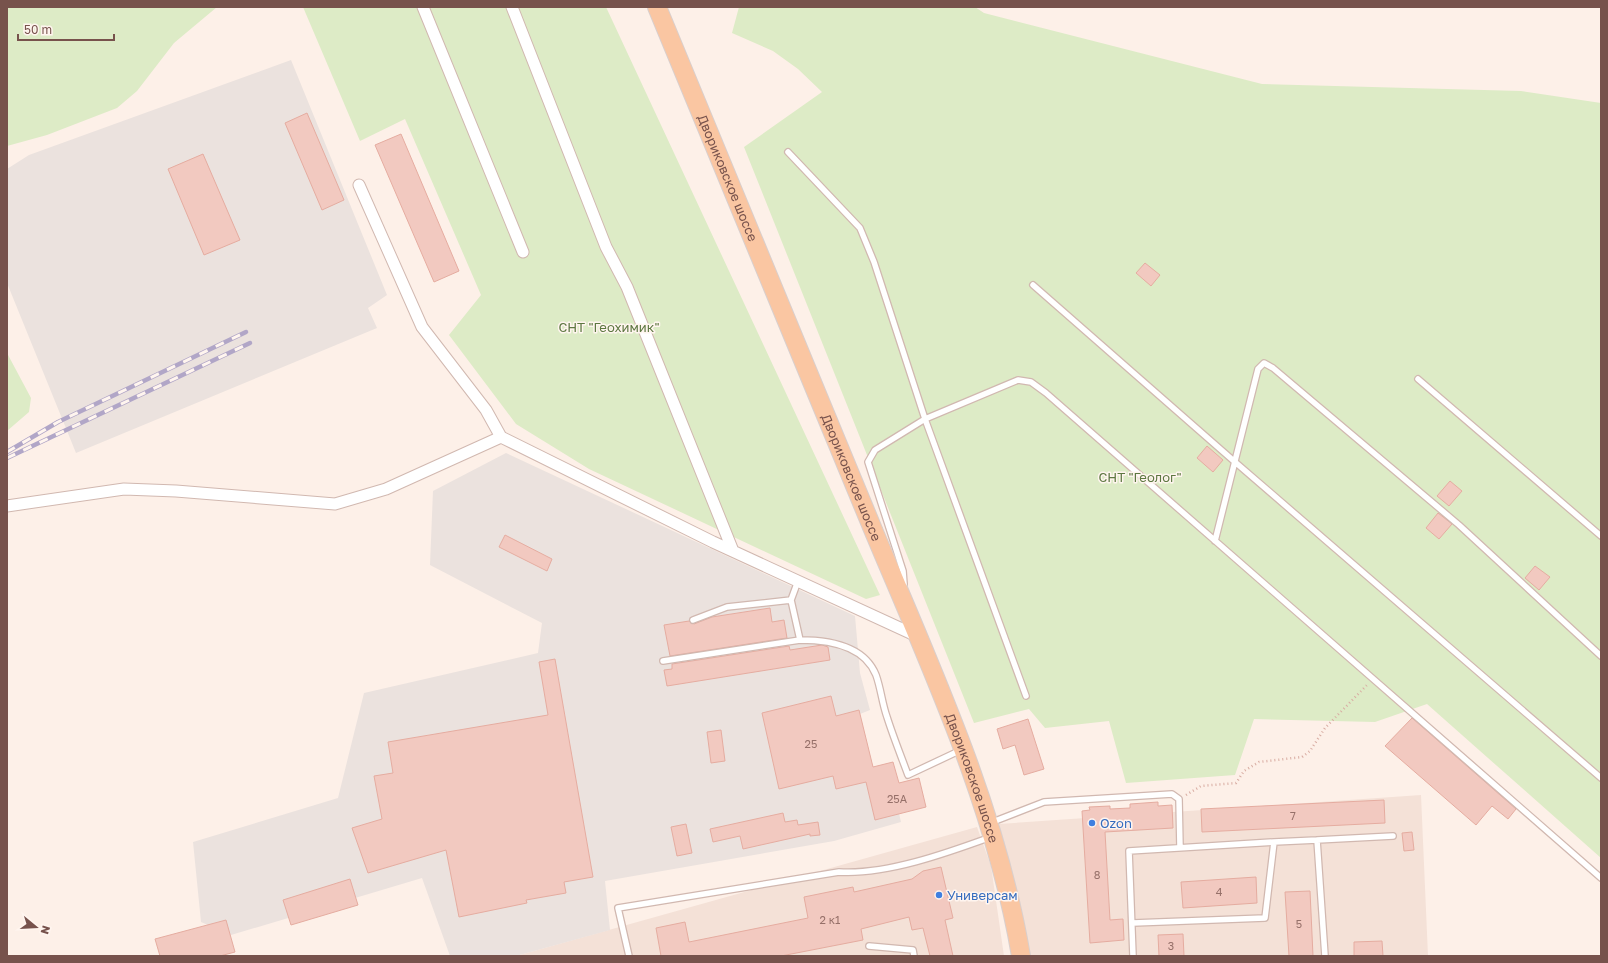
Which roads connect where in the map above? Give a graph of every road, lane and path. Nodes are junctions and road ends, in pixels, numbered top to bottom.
1 (423, 7) edge
2 (512, 7) edge
3 (657, 7) edge
4 (788, 152) dead end
5 (359, 185) dead end
6 (523, 252) dead end
7 (1033, 285) dead end
8 (1418, 379) dead end
9 (925, 419) junction
10 (501, 437) junction
11 (1235, 462) junction
12 (7, 506) edge
13 (1601, 536) edge
14 (1215, 541) junction
15 (733, 551) junction
16 (798, 581) junction
17 (791, 600) junction
18 (905, 606) junction
19 (693, 620) dead end
20 (917, 636) junction
21 (800, 640) junction
22 (1601, 656) edge
23 (662, 661) dead end
24 (1372, 678) junction
25 (1026, 696) dead end
26 (962, 750) junction
27 (1601, 778) edge
28 (1179, 799) junction
29 (991, 830) junction
30 (1392, 836) dead end
31 (1317, 840) junction
32 (1274, 842) junction
33 (1180, 848) junction
34 (1601, 878) edge
35 (1133, 923) junction
36 (869, 946) dead end
37 (629, 956) edge
38 (914, 956) edge
39 (1020, 956) edge
40 (1133, 956) edge
41 (1325, 956) edge

1 - 6 street
2 - 15 street
3 - 18 main road, Двориковское шоссе
4 - 9 lane
5 - 10 street
7 - 11 lane
8 - 13 lane
9 - 14 lane
9 - 18 lane
9 - 25 lane
10 - 12 street
10 - 15 street
11 - 14 lane
11 - 22 lane
11 - 27 lane
14 - 24 lane
15 - 16 street
16 - 17 lane
16 - 20 street
17 - 19 lane
17 - 21 lane
18 - 20 main road, Двориковское шоссе
20 - 26 main road, Двориковское шоссе
21 - 23 lane
21 - 26 lane
24 - 28 path
24 - 34 lane
26 - 29 main road, Двориковское шоссе
28 - 29 lane
28 - 33 lane
29 - 37 lane
29 - 39 main road, Двориковское шоссе
30 - 31 lane
31 - 32 lane
31 - 41 lane
32 - 33 lane
32 - 35 lane
33 - 35 lane
35 - 40 lane
36 - 38 lane

